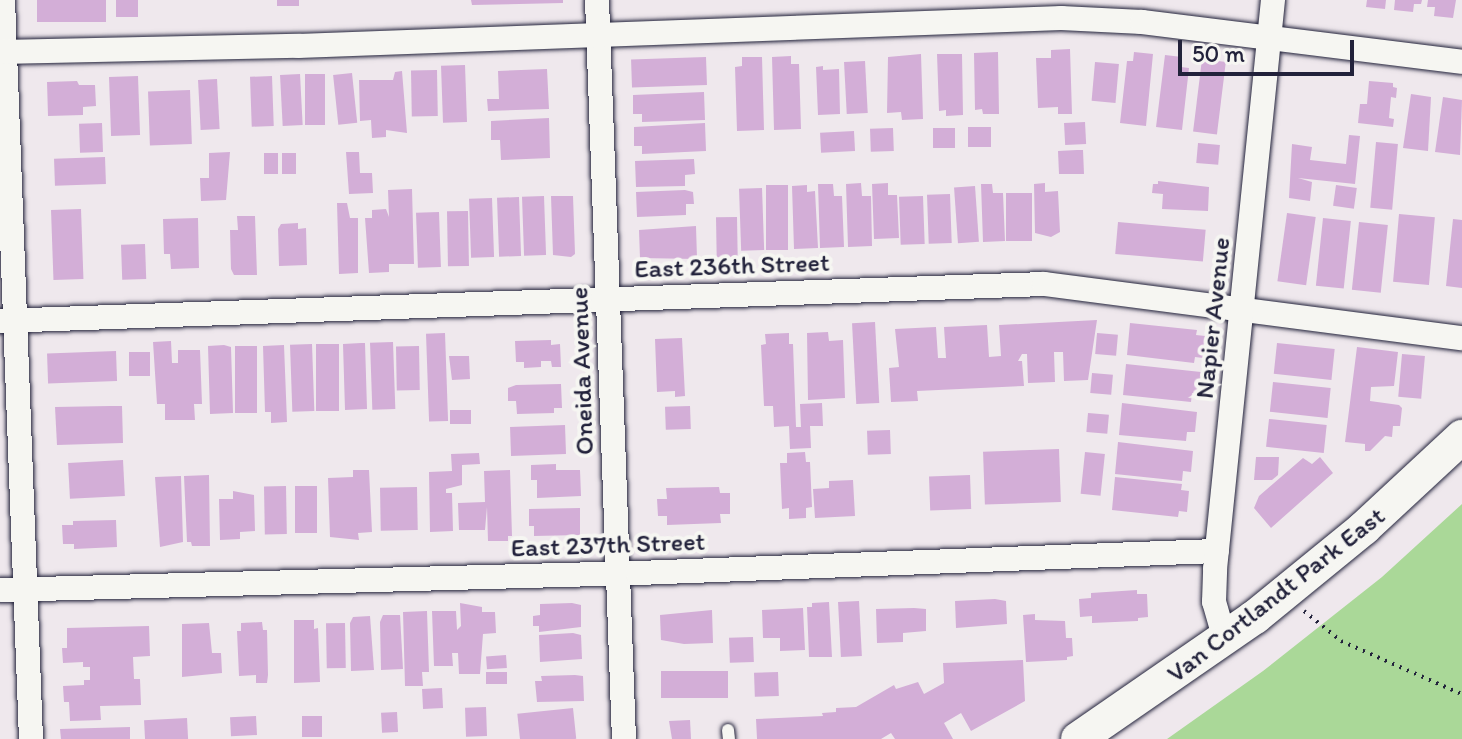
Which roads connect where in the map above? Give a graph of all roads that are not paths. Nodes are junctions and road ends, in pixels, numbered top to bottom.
1 (3, 0) edge
2 (597, 0) edge
3 (1273, 0) edge
4 (599, 34) junction
5 (1269, 37) junction
6 (2, 52) edge
7 (1462, 62) edge
8 (607, 298) junction
9 (1242, 312) junction
10 (7, 321) edge
11 (1462, 338) edge
12 (1462, 437) edge
13 (1217, 551) junction
14 (618, 573) junction
15 (12, 590) edge
16 (1225, 640) junction
17 (31, 739) edge
18 (624, 739) edge
19 (1078, 739) edge

1 - 6 street
2 - 4 street, Oneida Avenue
3 - 5 street, Napier Avenue
4 - 5 street
4 - 6 street
4 - 8 street, Oneida Avenue
5 - 7 street
5 - 9 street, Napier Avenue
6 - 10 street
8 - 9 street, East 236th Street
8 - 10 street, East 236th Street
8 - 14 street, Oneida Avenue
9 - 11 street, East 236th Street
9 - 13 street, Napier Avenue
10 - 15 street
12 - 16 street, Van Cortlandt Park East
13 - 14 street, East 237th Street
13 - 16 street, Napier Avenue
14 - 15 street, East 237th Street
14 - 18 street, Oneida Avenue
15 - 17 street
16 - 19 street, Van Cortlandt Park East

